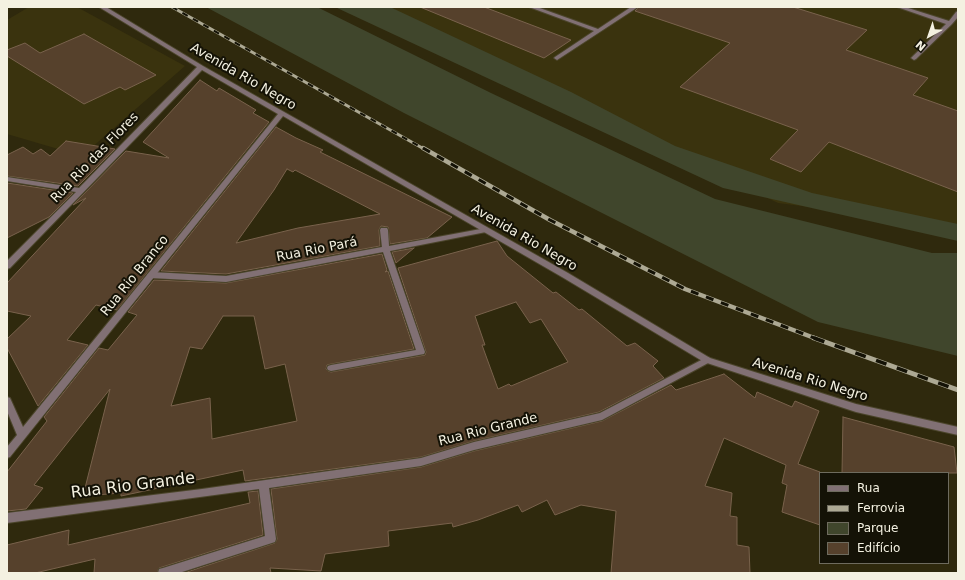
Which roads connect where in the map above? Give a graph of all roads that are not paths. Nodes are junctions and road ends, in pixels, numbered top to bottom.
1 (102, 7) edge
2 (532, 7) edge
3 (635, 7) edge
4 (900, 7) edge
5 (958, 13) edge
6 (950, 23) junction
7 (598, 31) junction
8 (557, 58) dead end
9 (914, 58) dead end
10 (201, 67) junction
11 (282, 113) junction
12 (7, 179) edge
13 (80, 190) junction
14 (384, 230) dead end
15 (486, 230) junction
16 (386, 249) junction
17 (7, 266) edge
18 (151, 275) junction
19 (707, 360) junction
20 (331, 368) dead end
21 (7, 401) edge
22 (958, 431) edge
23 (22, 435) junction
24 (7, 454) edge
25 (263, 484) junction
26 (7, 518) edge
27 (163, 573) edge

1 - 10 street, Avenida Rio Negro
2 - 7 street
3 - 7 street
4 - 6 street
5 - 6 street
6 - 9 street
7 - 8 street
10 - 11 street, Avenida Rio Negro
10 - 13 street, Rua Rio das Flores
11 - 15 street, Avenida Rio Negro
11 - 18 street, Rua Rio Branco
12 - 13 street
13 - 17 street, Rua Rio das Flores
14 - 16 street
15 - 16 street, Rua Rio Pará
15 - 19 street, Avenida Rio Negro
16 - 18 street, Rua Rio Pará
16 - 20 street
18 - 23 street, Rua Rio Branco
19 - 22 street, Avenida Rio Negro
19 - 25 street, Rua Rio Grande
21 - 23 street
23 - 24 street, Rua Rio Branco
25 - 26 street, Rua Rio Grande
25 - 27 street

